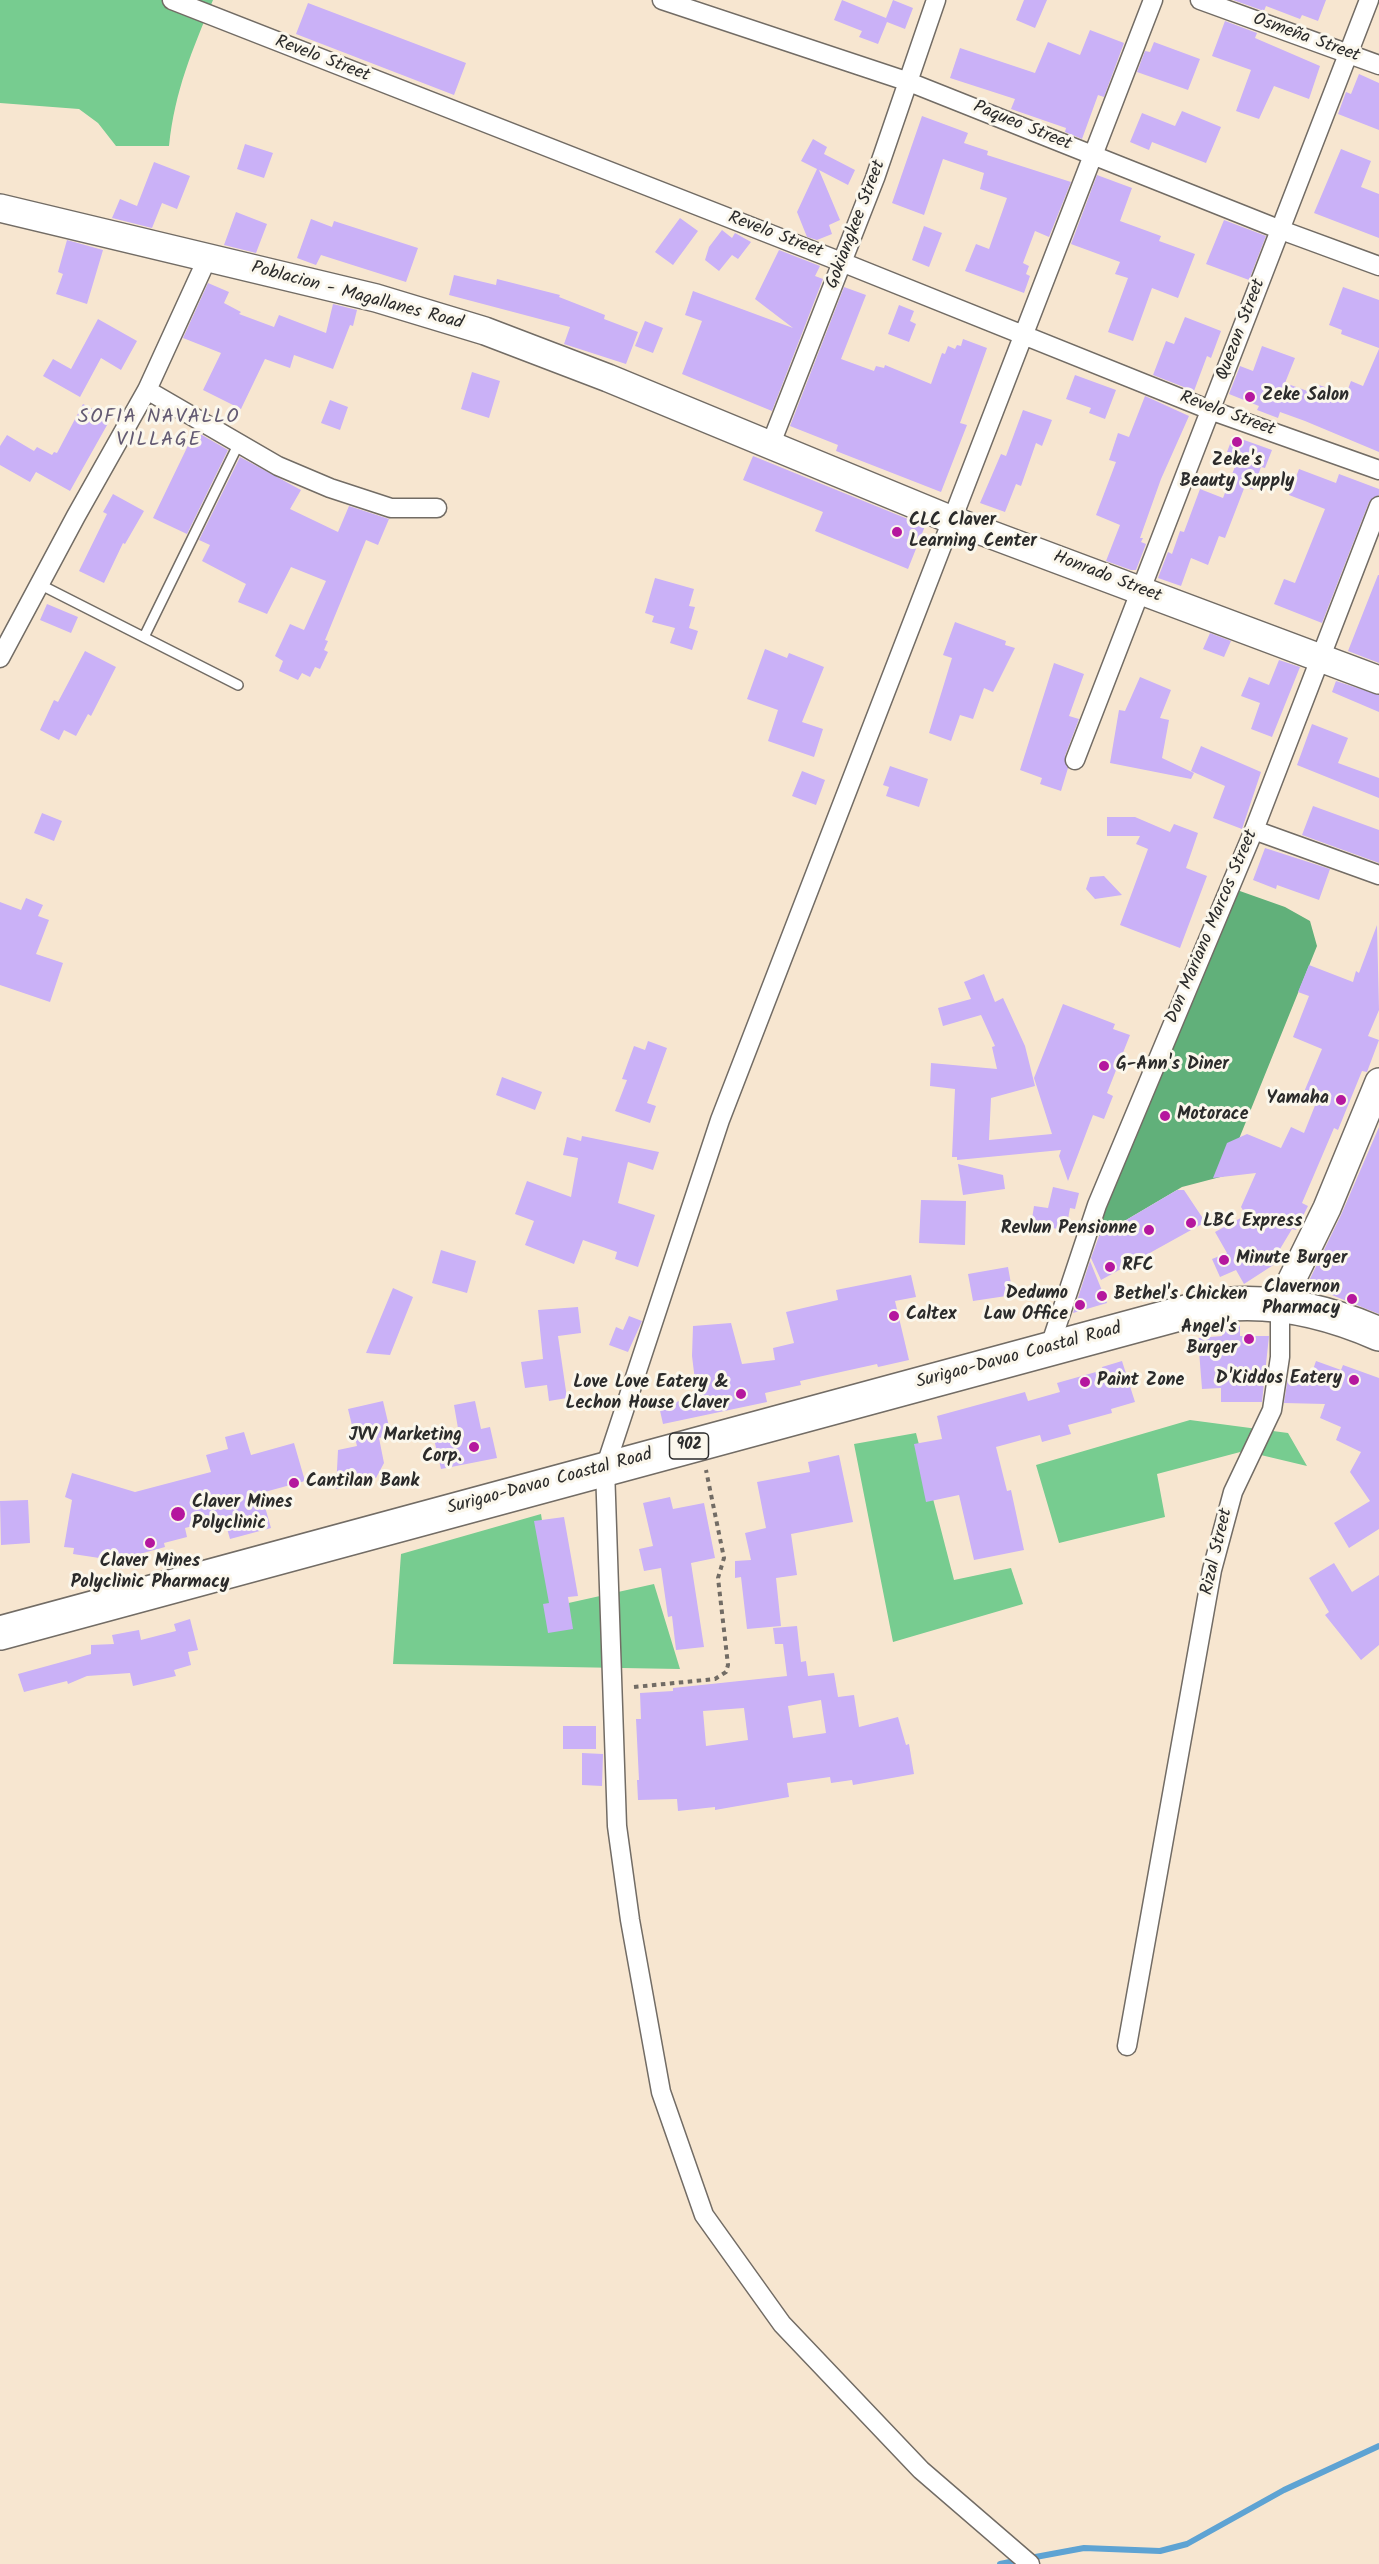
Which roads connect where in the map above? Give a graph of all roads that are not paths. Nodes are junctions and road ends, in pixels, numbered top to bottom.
1 (172, 0) edge
2 (662, 0) edge
3 (936, 0) edge
4 (1153, 0) edge
5 (1200, 0) edge
6 (1370, 0) edge
7 (1349, 54) junction
8 (1379, 65) edge
9 (909, 82) junction
10 (1092, 155) junction
11 (0, 208) edge
12 (1281, 230) junction
13 (207, 259) junction
14 (844, 263) junction
15 (1379, 266) edge
16 (1024, 338) junction
17 (147, 390) junction
18 (1210, 410) junction
19 (239, 443) junction
20 (770, 447) junction
21 (1379, 470) edge
22 (1379, 506) edge
23 (437, 508) dead end
24 (952, 520) junction
25 (39, 584) junction
26 (1141, 591) junction
27 (144, 637) junction
28 (0, 658) edge
29 (1320, 658) junction
30 (1379, 680) edge
31 (238, 685) dead end
32 (1075, 760) dead end
33 (1254, 830) junction
34 (1379, 875) edge
35 (1379, 1082) edge
36 (1280, 1304) junction
37 (1379, 1334) edge
38 (1049, 1349) junction
39 (605, 1468) junction
40 (0, 1633) edge
41 (1127, 2046) dead end
42 (1030, 2564) edge

1 - 14 street, Revelo Street
2 - 9 street, Paqueo Street
3 - 9 street, Gokiangkee Street
4 - 10 street
5 - 7 street, Osmeña Street
6 - 7 street, Quezon Street
7 - 8 street, Osmeña Street
7 - 12 street, Quezon Street
9 - 10 street, Paqueo Street
9 - 14 street, Gokiangkee Street
10 - 12 street, Paqueo Street
10 - 16 street
11 - 13 street, Poblacion - Magallanes Road
12 - 15 street, Paqueo Street
12 - 18 street, Quezon Street
13 - 17 street
13 - 20 street, Poblacion - Magallanes Road
14 - 16 street, Revelo Street
14 - 20 street, Gokiangkee Street
16 - 18 street, Revelo Street
16 - 24 street
17 - 19 street
17 - 25 street
18 - 21 street, Revelo Street
18 - 26 street, Quezon Street
19 - 23 street
19 - 27 lane
20 - 24 street, Honrado Street
22 - 29 street, Don Mariano Marcos Street
24 - 26 street, Honrado Street
24 - 39 street
25 - 27 lane
25 - 28 street
26 - 29 street, Honrado Street
26 - 32 street, Quezon Street
27 - 31 lane
29 - 30 street, Honrado Street
29 - 33 street, Don Mariano Marcos Street
33 - 34 street
33 - 38 street, Don Mariano Marcos Street
35 - 36 street, Rizal Street
36 - 37 highway, Surigao-Davao Coastal Road / 902
36 - 38 highway, Surigao-Davao Coastal Road / 902
36 - 41 street, Rizal Street
38 - 39 highway, Surigao-Davao Coastal Road / 902
39 - 40 highway, Surigao-Davao Coastal Road / 902
39 - 42 street

